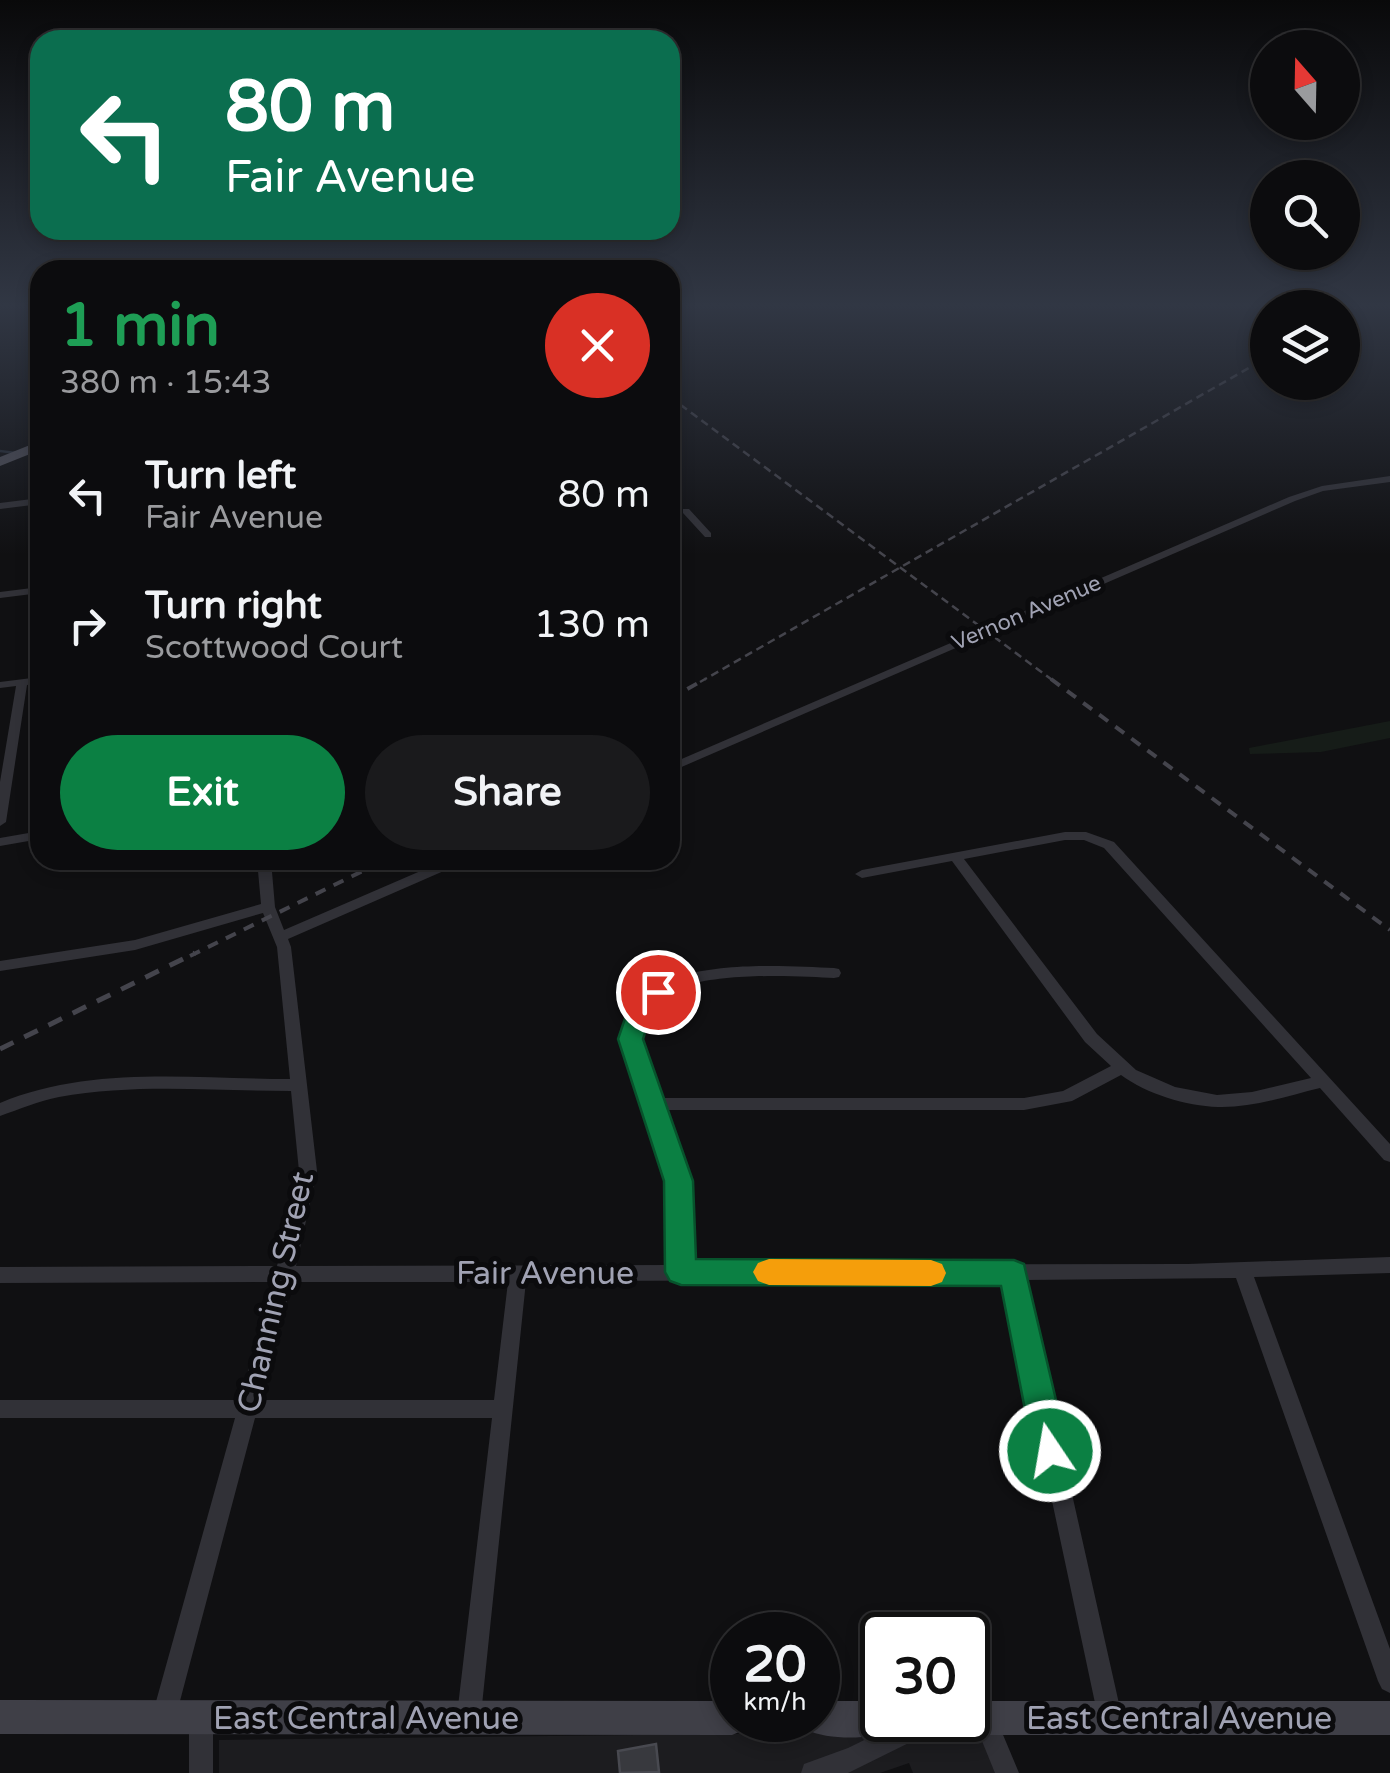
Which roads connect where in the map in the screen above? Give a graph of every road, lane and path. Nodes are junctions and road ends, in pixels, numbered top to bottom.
1 (30, 449) edge
2 (2, 461) edge
3 (1390, 479) edge
4 (30, 502) edge
5 (0, 506) edge
6 (698, 510) dead end
7 (686, 511) junction
8 (680, 512) edge
9 (708, 535) dead end
10 (30, 591) edge
11 (0, 595) edge
12 (30, 681) edge
13 (22, 682) junction
14 (0, 685) edge
15 (680, 764) edge
16 (0, 822) edge
17 (30, 838) edge
18 (0, 842) edge
19 (955, 856) junction
20 (265, 870) edge
21 (434, 870) edge
22 (862, 874) dead end
23 (268, 907) junction
24 (281, 937) junction
25 (0, 966) edge
26 (834, 973) dead end
27 (1121, 1068) junction
28 (1324, 1080) junction
29 (299, 1086) junction
30 (651, 1104) junction
31 (0, 1110) edge
32 (1390, 1155) edge
33 (1390, 1265) edge
34 (1242, 1270) junction
35 (681, 1272) junction
36 (285, 1273) junction
37 (1014, 1273) junction
38 (518, 1274) junction
39 (0, 1275) edge
40 (0, 1409) edge
41 (248, 1409) junction
42 (502, 1409) junction
43 (1390, 1681) edge
44 (0, 1717) edge
45 (163, 1717) junction
46 (201, 1718) junction
47 (469, 1718) junction
48 (710, 1718) edge
49 (990, 1718) edge
50 (1110, 1718) junction
51 (1390, 1718) edge
52 (887, 1742) edge
53 (990, 1742) edge
54 (201, 1773) edge
55 (813, 1773) edge
56 (1007, 1773) edge

1 - 2 main road
3 - 15 street, Vernon Avenue
4 - 5 street
6 - 7 street
7 - 8 street
7 - 9 street
10 - 11 street
12 - 13 street
13 - 14 street
13 - 16 street
17 - 18 street
19 - 22 street
19 - 27 street
19 - 28 street
20 - 23 street, Channing Street
21 - 24 street
23 - 24 street, Channing Street
23 - 25 street
24 - 29 street, Channing Street
26 - 30 street
27 - 28 street
27 - 30 street
28 - 32 street
29 - 31 street
29 - 36 street, Channing Street
30 - 35 street
33 - 34 street, Fair Avenue
34 - 37 street, Fair Avenue
34 - 43 street
35 - 37 street, Fair Avenue
35 - 38 street, Fair Avenue
36 - 38 street, Fair Avenue
36 - 39 street, Fair Avenue
36 - 41 street, Channing Street
37 - 50 street
38 - 42 street
40 - 41 street
41 - 42 street
41 - 45 street, Channing Street
42 - 47 street
44 - 45 main road, East Central Avenue
45 - 46 main road, East Central Avenue
46 - 47 main road, East Central Avenue
46 - 54 street
47 - 48 main road, East Central Avenue
49 - 50 main road, East Central Avenue
50 - 51 main road, East Central Avenue
52 - 55 street
53 - 56 street

